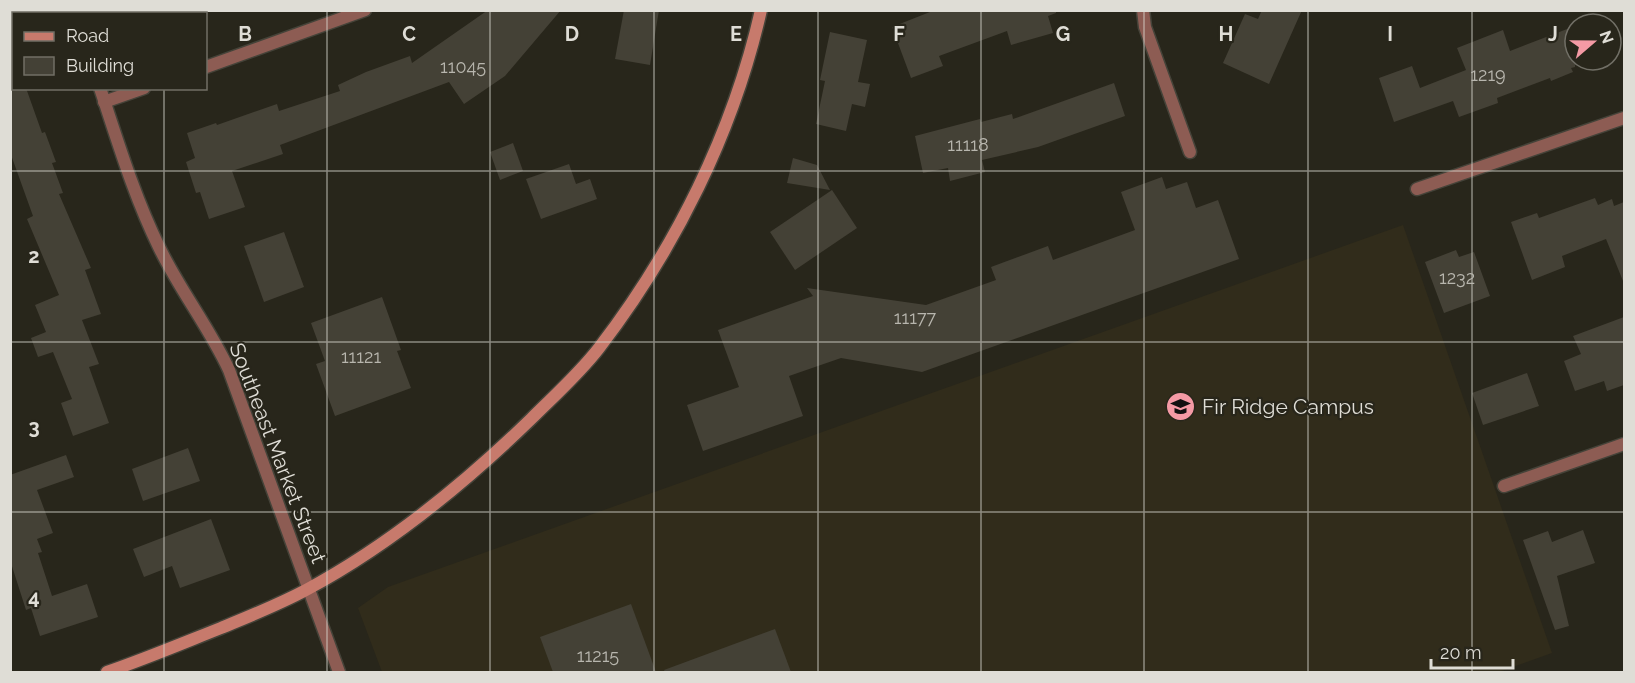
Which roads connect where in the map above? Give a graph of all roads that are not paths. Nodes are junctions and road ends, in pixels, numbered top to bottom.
1 (365, 10) edge
2 (761, 10) edge
3 (1143, 10) edge
4 (207, 67) edge
5 (101, 90) edge
6 (138, 90) edge
7 (105, 102) junction
8 (1624, 118) edge
9 (1190, 152) dead end
10 (1417, 189) dead end
11 (1624, 444) edge
12 (1504, 486) dead end
13 (309, 588) junction
14 (107, 672) edge
15 (339, 672) edge

1 - 4 street
2 - 13 main road
3 - 9 street
5 - 7 street, Southeast Market Street
6 - 7 street
7 - 13 street, Southeast Market Street
8 - 10 street
11 - 12 street
13 - 14 main road
13 - 15 street, Southeast Market Street

